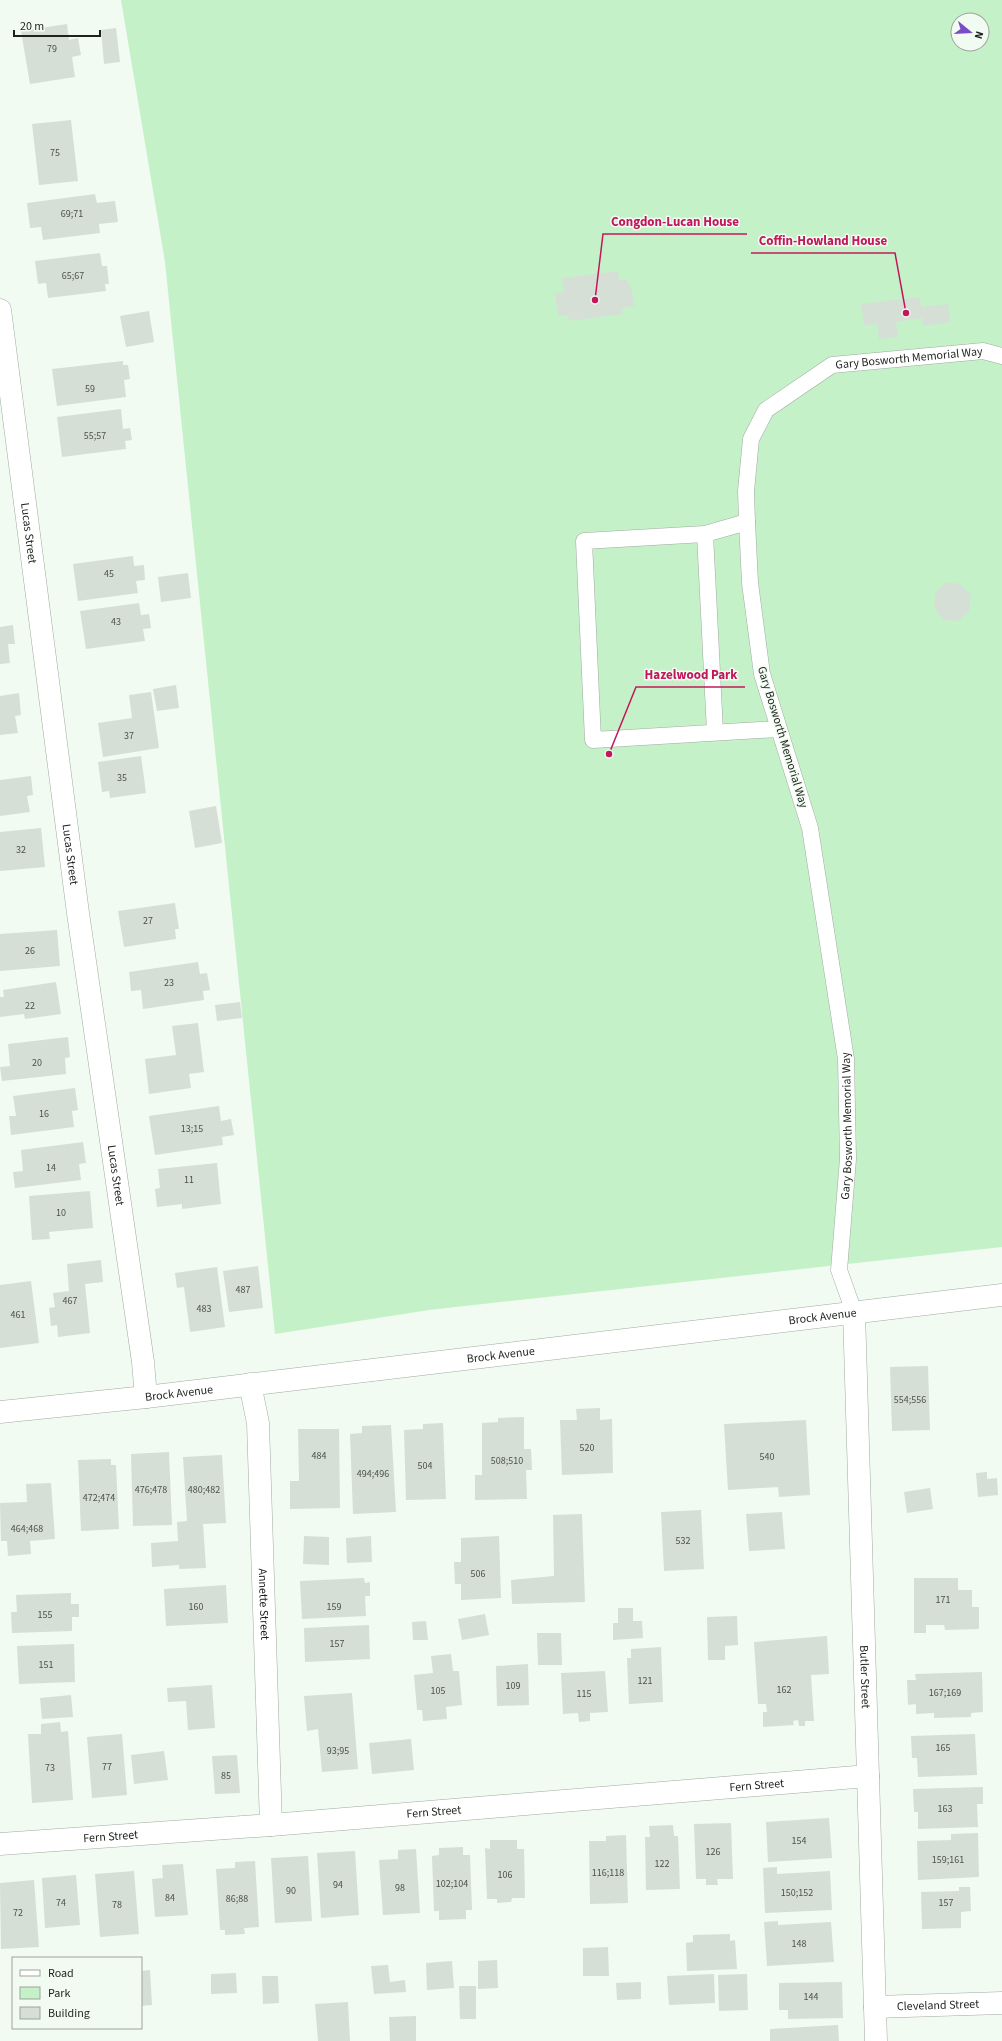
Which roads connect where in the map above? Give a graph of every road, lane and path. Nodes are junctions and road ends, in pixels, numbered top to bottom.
1 (0, 310) edge
2 (1002, 356) edge
3 (747, 522) junction
4 (705, 534) junction
5 (778, 729) junction
6 (715, 732) junction
7 (1002, 1294) edge
8 (854, 1312) junction
9 (250, 1384) junction
10 (146, 1397) junction
11 (0, 1412) edge
12 (868, 1776) junction
13 (271, 1825) junction
14 (0, 1844) edge
15 (1002, 2003) edge
16 (875, 2007) junction
17 (876, 2041) edge

1 - 10 street, Lucas Street
2 - 3 lane, Gary Bosworth Memorial Way
3 - 4 lane
3 - 5 lane, Gary Bosworth Memorial Way
4 - 6 lane
4 - 6 lane
5 - 6 lane
5 - 8 lane, Gary Bosworth Memorial Way
7 - 8 street, Brock Avenue
8 - 9 street, Brock Avenue
8 - 12 street, Butler Street
9 - 10 street, Brock Avenue
9 - 13 street, Annette Street
10 - 11 street, Brock Avenue
12 - 13 street, Fern Street
12 - 16 street, Butler Street
13 - 14 street, Fern Street
15 - 16 street, Cleveland Street
16 - 17 street, Butler Street

